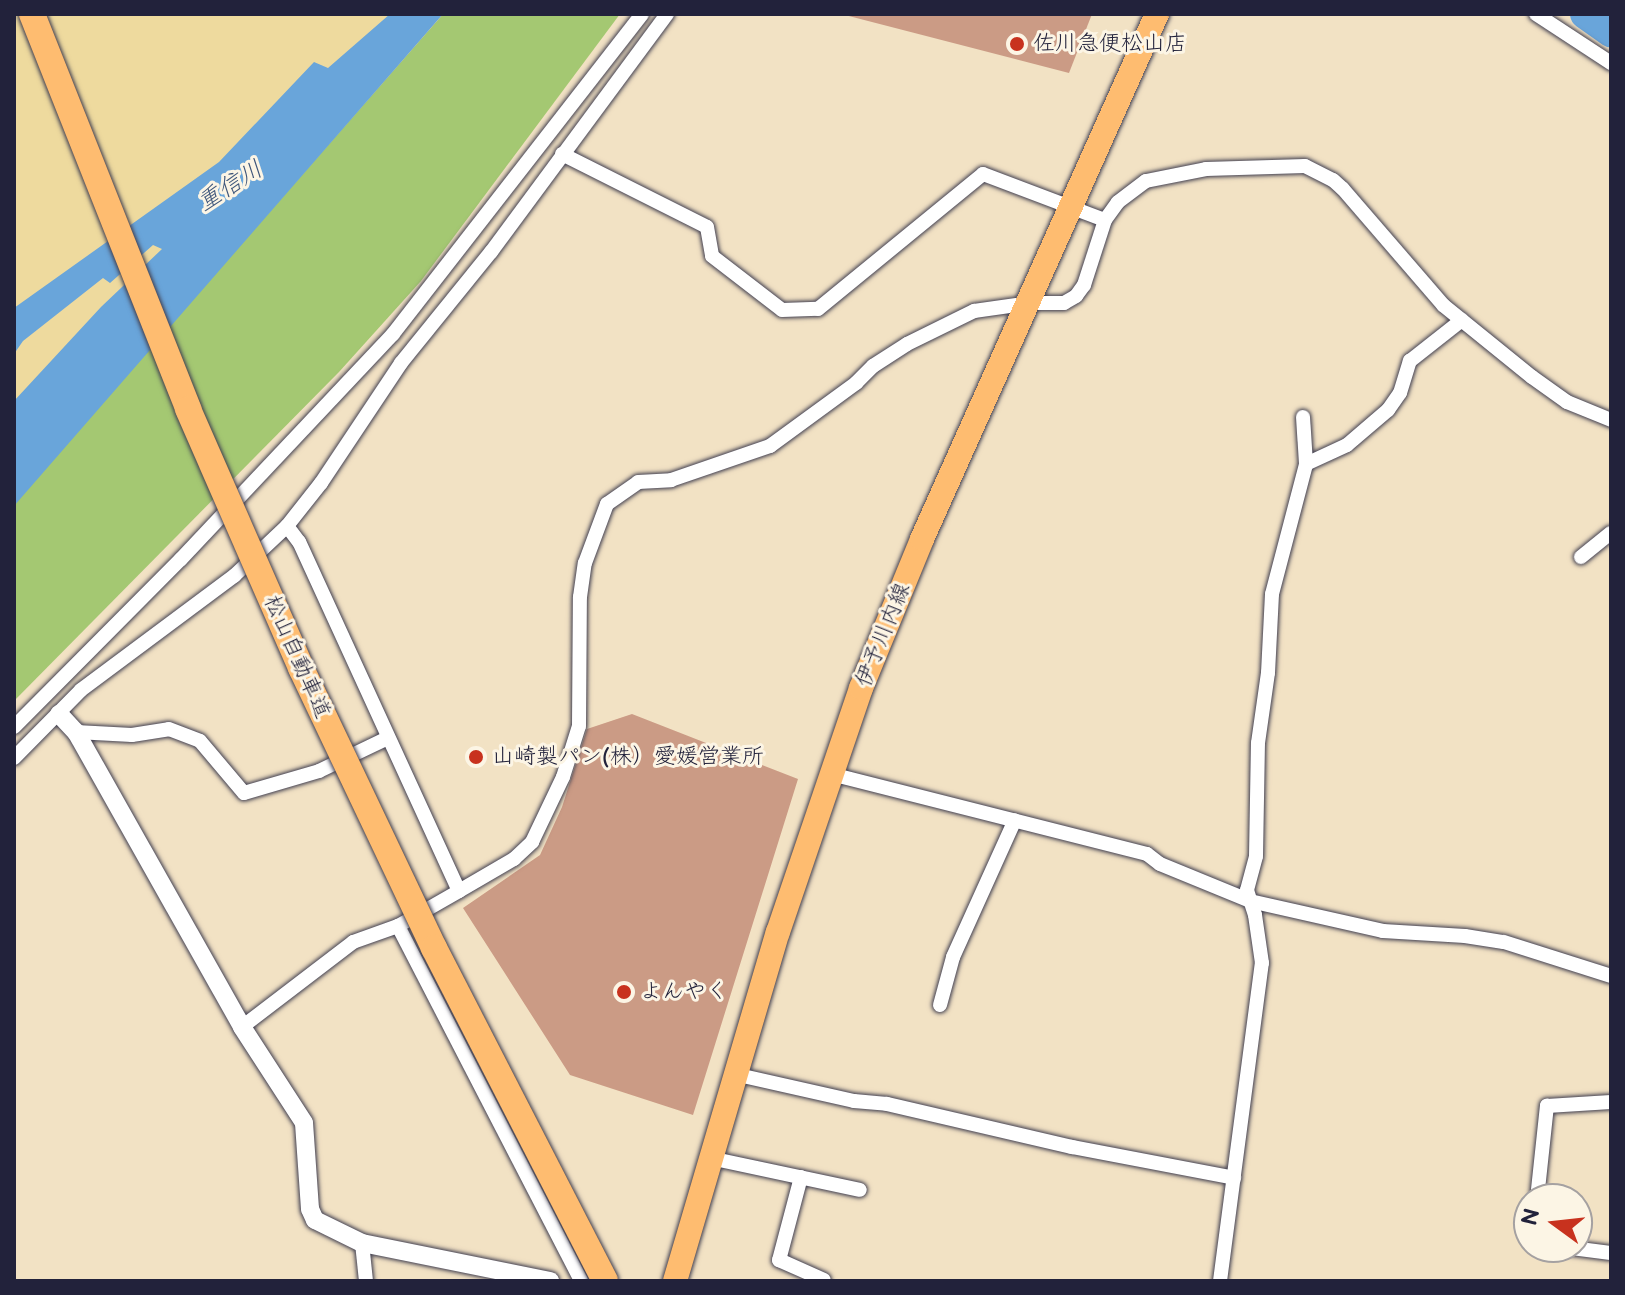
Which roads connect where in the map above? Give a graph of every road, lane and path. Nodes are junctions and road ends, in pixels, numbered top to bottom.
1 (32, 14) edge
2 (642, 14) edge
3 (667, 14) edge
4 (1157, 14) edge
5 (1536, 14) edge
6 (1611, 63) edge
7 (562, 154) junction
8 (1073, 207) junction
9 (1105, 220) junction
10 (1030, 303) junction
11 (1462, 320) junction
12 (1303, 417) dead end
13 (1611, 420) edge
14 (1306, 464) junction
15 (287, 526) junction
16 (1611, 533) edge
17 (1581, 557) dead end
18 (59, 714) junction
19 (14, 727) edge
20 (76, 732) junction
21 (388, 738) junction
22 (14, 758) edge
23 (831, 774) junction
24 (1015, 820) junction
25 (459, 891) junction
26 (1250, 901) junction
27 (398, 926) junction
28 (1611, 976) edge
29 (940, 1005) dead end
30 (242, 1027) junction
31 (734, 1074) junction
32 (1611, 1102) edge
33 (710, 1158) junction
34 (801, 1177) junction
35 (1234, 1178) junction
36 (1539, 1183) edge
37 (860, 1190) dead end
38 (362, 1243) junction
39 (824, 1280) edge
40 (366, 1281) edge
41 (550, 1281) edge
42 (581, 1281) edge
43 (605, 1281) edge
44 (675, 1281) edge
45 (1220, 1281) edge

1 - 43 highway, 松山自動車道, bridge
2 - 19 street
3 - 7 street
4 - 8 main road, 伊予川内線
5 - 6 street
7 - 8 street
7 - 15 street
8 - 9 street
8 - 10 main road, 伊予川内線
9 - 10 street
9 - 11 street
10 - 23 main road, 伊予川内線
10 - 25 street
11 - 13 street
11 - 14 street
12 - 14 street
14 - 26 street
15 - 18 street
15 - 21 street
16 - 17 street
18 - 20 street
18 - 22 street
20 - 21 street
20 - 30 street
21 - 25 street
23 - 24 street
23 - 31 main road, 伊予川内線
24 - 26 street
24 - 29 street
25 - 27 street
26 - 28 street
26 - 35 street
27 - 30 street
27 - 42 street
30 - 38 street
31 - 33 main road, 伊予川内線
31 - 35 street
32 - 36 street
33 - 34 street
33 - 44 main road, 伊予川内線
34 - 37 street
34 - 39 street
35 - 45 street
38 - 40 street
38 - 41 street

